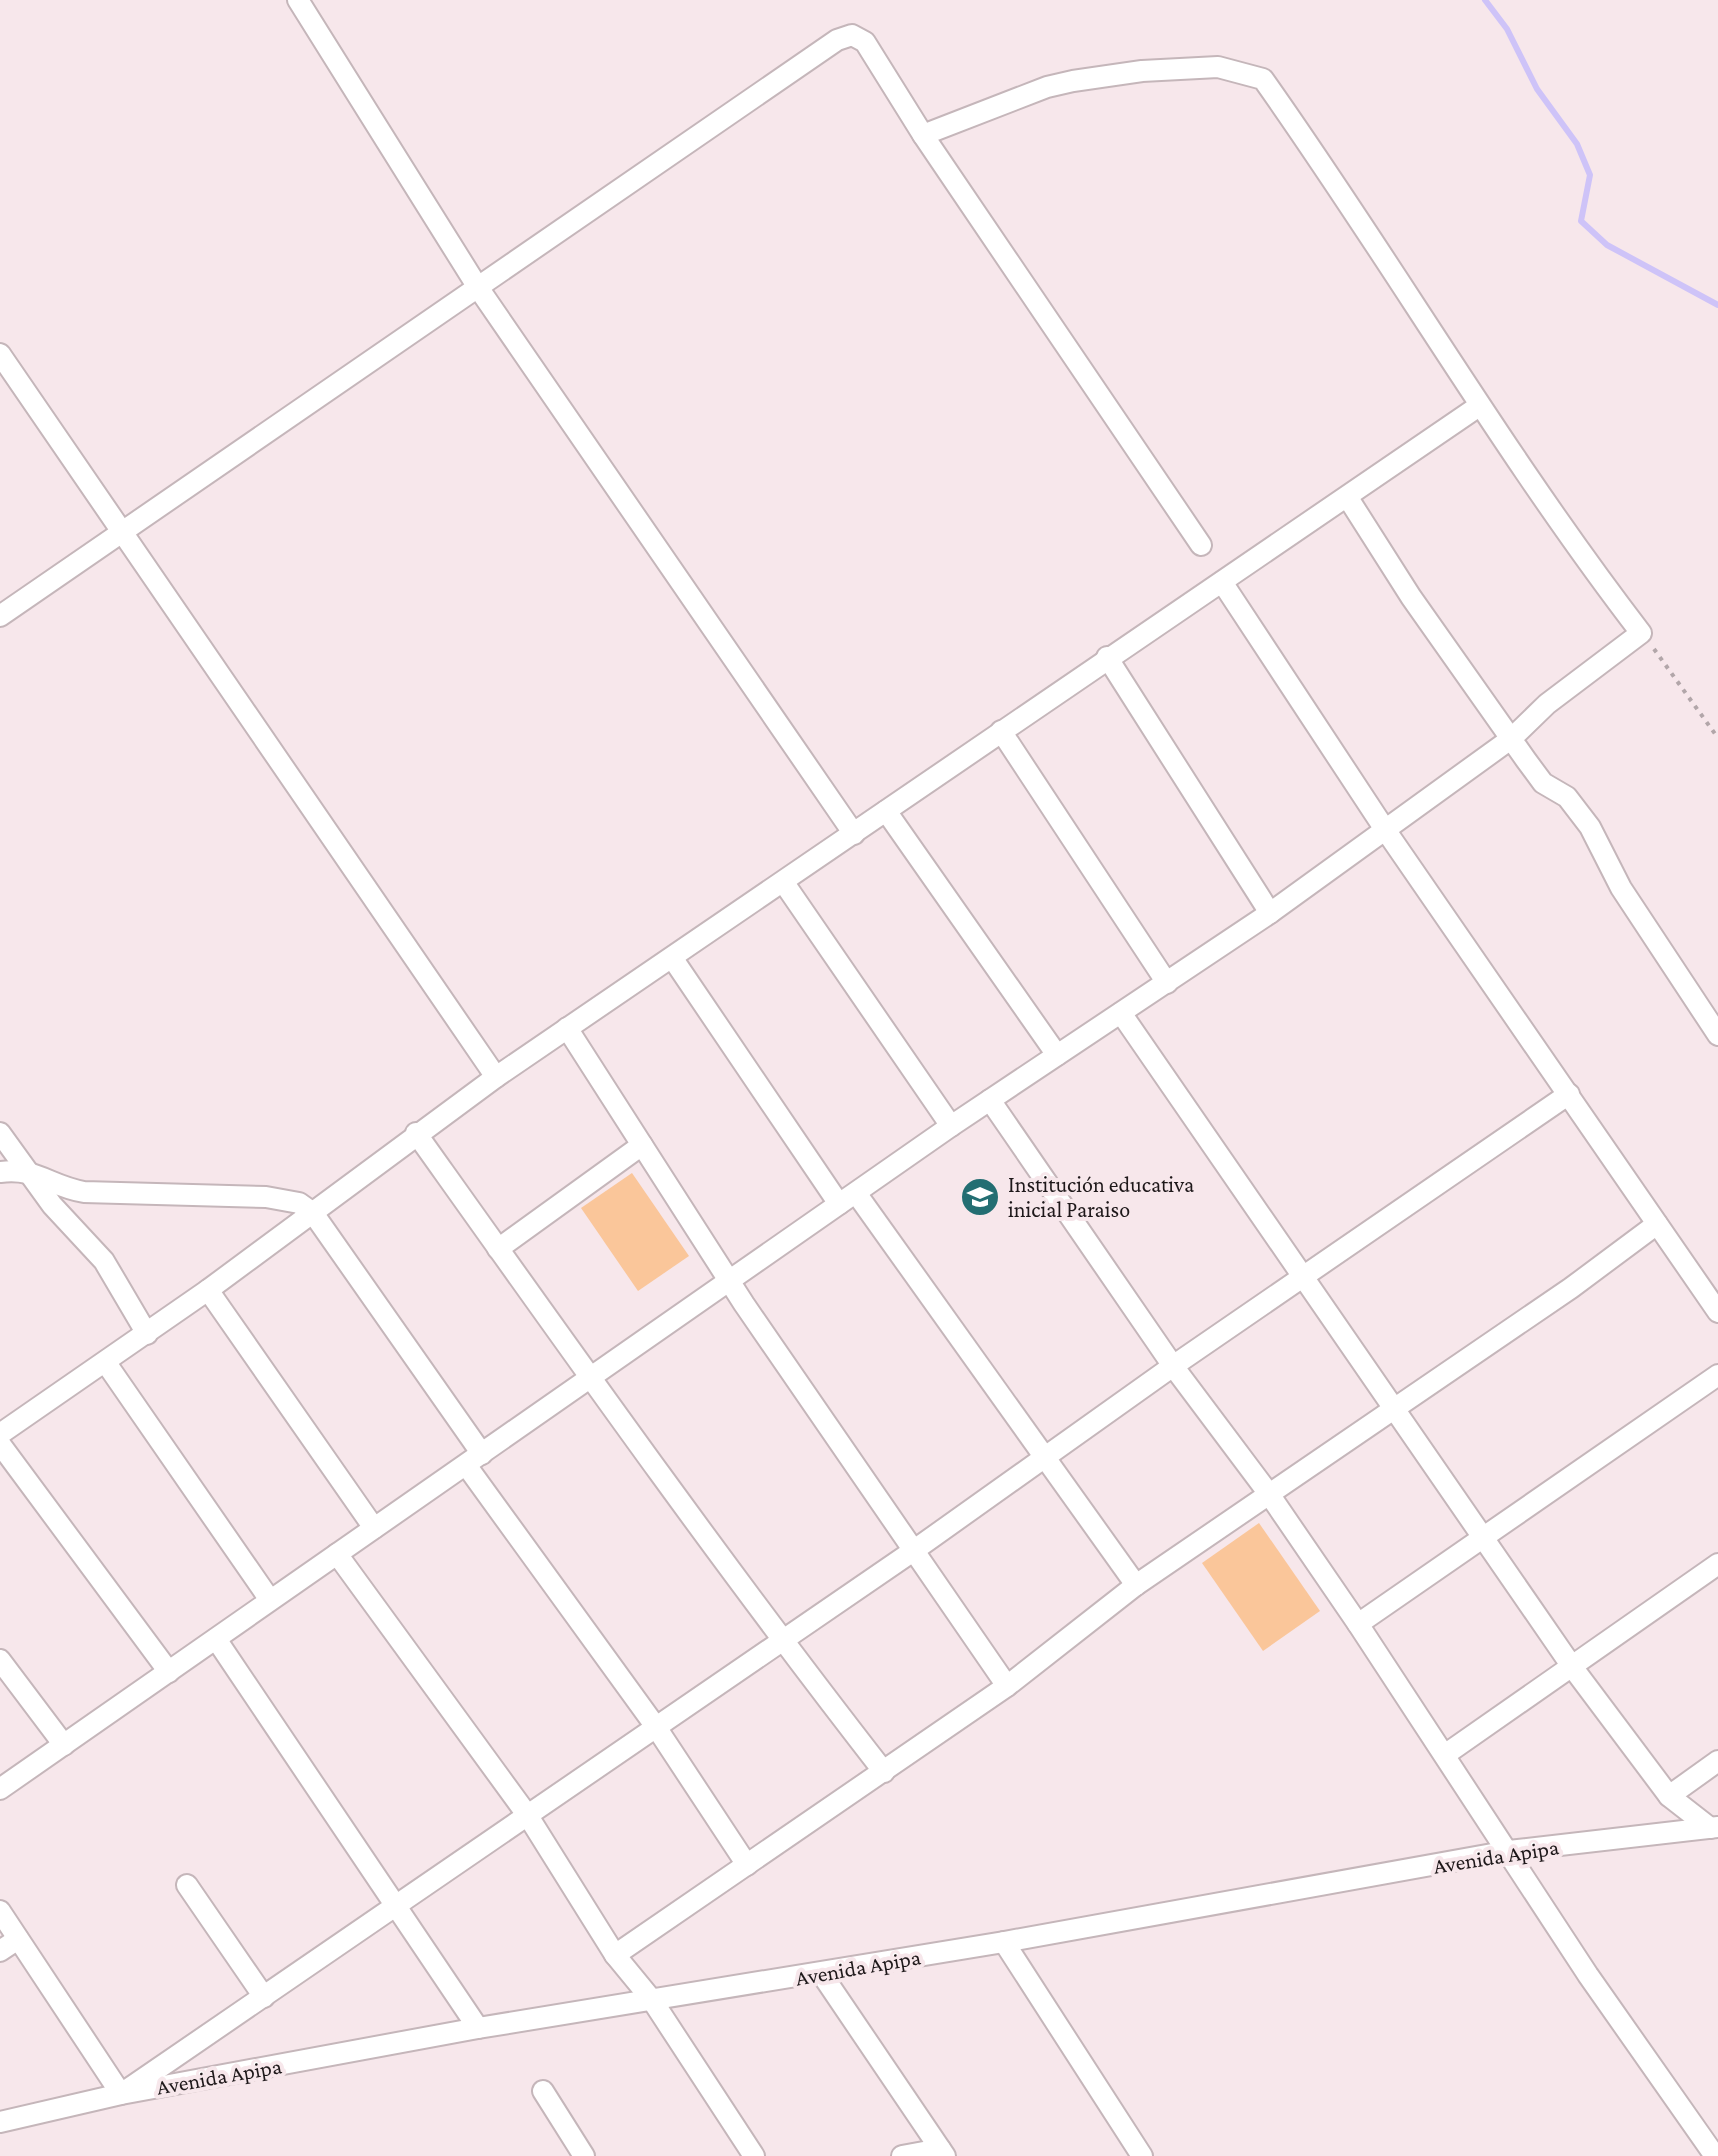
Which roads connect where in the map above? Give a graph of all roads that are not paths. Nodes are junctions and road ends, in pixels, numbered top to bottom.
1 (298, 0) edge
2 (923, 135) junction
3 (477, 286) junction
4 (0, 354) edge
5 (1479, 406) junction
6 (1348, 498) junction
7 (123, 533) junction
8 (1201, 545) dead end
9 (1222, 582) junction
10 (0, 616) edge
11 (1107, 657) junction
12 (1001, 731) junction
13 (1512, 738) junction
14 (886, 811) junction
15 (1384, 828) junction
16 (854, 834) junction
17 (784, 883) junction
18 (1270, 913) junction
19 (673, 959) junction
20 (1167, 983) junction
21 (1121, 1013) junction
22 (567, 1028) junction
23 (1718, 1035) edge
24 (1057, 1055) junction
25 (496, 1077) junction
26 (1569, 1094) junction
27 (990, 1100) junction
28 (951, 1126) junction
29 (0, 1133) edge
30 (416, 1133) junction
31 (642, 1145) junction
32 (24, 1168) junction
33 (0, 1172) edge
34 (848, 1199) junction
35 (313, 1213) junction
36 (1657, 1224) junction
37 (498, 1249) junction
38 (1305, 1276) junction
39 (730, 1281) junction
40 (208, 1290) junction
41 (1718, 1312) edge
42 (147, 1334) junction
43 (106, 1363) junction
44 (1173, 1366) junction
45 (1718, 1375) edge
46 (590, 1380) junction
47 (1396, 1406) junction
48 (0, 1434) edge
49 (0, 1444) edge
50 (1046, 1458) junction
51 (474, 1459) junction
52 (1269, 1494) junction
53 (374, 1528) junction
54 (1484, 1537) junction
55 (913, 1551) junction
56 (337, 1554) junction
57 (1718, 1564) edge
58 (1136, 1585) junction
59 (270, 1600) junction
60 (1358, 1624) junction
61 (216, 1639) junction
62 (781, 1639) junction
63 (0, 1660) edge
64 (1573, 1668) junction
65 (169, 1672) junction
66 (1007, 1686) junction
67 (656, 1727) junction
68 (64, 1745) junction
69 (1446, 1754) junction
70 (1718, 1761) edge
71 (884, 1772) junction
72 (0, 1789) edge
73 (1669, 1796) junction
74 (528, 1816) junction
75 (1714, 1828) edge
76 (1509, 1851) junction
77 (747, 1865) junction
78 (187, 1885) dead end
79 (394, 1906) junction
80 (0, 1911) edge
81 (18, 1939) junction
82 (1004, 1942) junction
83 (0, 1951) edge
84 (615, 1955) junction
85 (821, 1973) junction
86 (264, 1997) junction
87 (652, 2000) junction
88 (478, 2028) junction
89 (543, 2091) dead end
90 (121, 2094) junction
91 (0, 2122) edge
92 (942, 2153) edge
93 (584, 2156) edge
94 (754, 2156) edge
95 (902, 2156) edge
96 (1142, 2156) edge
97 (1717, 2156) edge

1 - 3 street
2 - 3 street
2 - 5 street
2 - 8 street
3 - 7 street
3 - 16 street
4 - 7 street
5 - 6 street
5 - 13 street
6 - 9 street
6 - 13 street
7 - 10 street
7 - 25 street
9 - 11 street
9 - 15 street
11 - 12 street
11 - 18 street
12 - 14 street
12 - 20 street
13 - 15 street
13 - 23 street
14 - 16 street
14 - 24 street
15 - 18 street
15 - 26 street
16 - 17 street
17 - 19 street
17 - 28 street
18 - 20 street
19 - 22 street
19 - 34 street
20 - 21 street
21 - 24 street
21 - 38 street
22 - 25 street
22 - 31 street
24 - 27 street
25 - 30 street
26 - 36 street
26 - 38 street
27 - 28 street
27 - 44 street
28 - 34 street
29 - 32 street
30 - 35 street
30 - 37 street
31 - 37 street
31 - 39 street
32 - 33 street
32 - 35 street
32 - 42 street
34 - 39 street
34 - 50 street
35 - 40 street
35 - 51 street
36 - 41 street
36 - 47 street
37 - 46 street
38 - 44 street
38 - 47 street
39 - 46 street
39 - 55 street
40 - 42 street
40 - 53 street
42 - 43 street
43 - 48 street
43 - 59 street
44 - 50 street
44 - 52 street
45 - 54 street
46 - 51 street
46 - 62 street
47 - 52 street
47 - 54 street
49 - 65 street
50 - 55 street
50 - 58 street
51 - 53 street
51 - 67 street
52 - 58 street
52 - 60 street
53 - 56 street
54 - 60 street
54 - 64 street
55 - 62 street
55 - 66 street
56 - 59 street
56 - 74 street
57 - 64 street
58 - 66 street
59 - 61 street
60 - 69 street
61 - 65 street
61 - 79 street
62 - 67 street
62 - 71 street
63 - 68 street
64 - 69 street
64 - 73 street
65 - 68 street
66 - 71 street
67 - 74 street
67 - 77 street
68 - 72 street
69 - 76 street
70 - 73 street
71 - 77 street
73 - 75 street
74 - 79 street
74 - 84 street
75 - 76 street, Avenida Apipa
76 - 82 street, Avenida Apipa
76 - 97 street
77 - 84 street
78 - 86 street
79 - 86 street
79 - 88 street
80 - 81 street
81 - 83 street
81 - 90 street
82 - 85 street, Avenida Apipa
82 - 96 street
84 - 87 street
85 - 87 street, Avenida Apipa
85 - 92 street
86 - 90 street
87 - 88 street, Avenida Apipa
87 - 94 street
88 - 90 street, Avenida Apipa
89 - 93 street
90 - 91 street, Avenida Apipa
92 - 95 street

